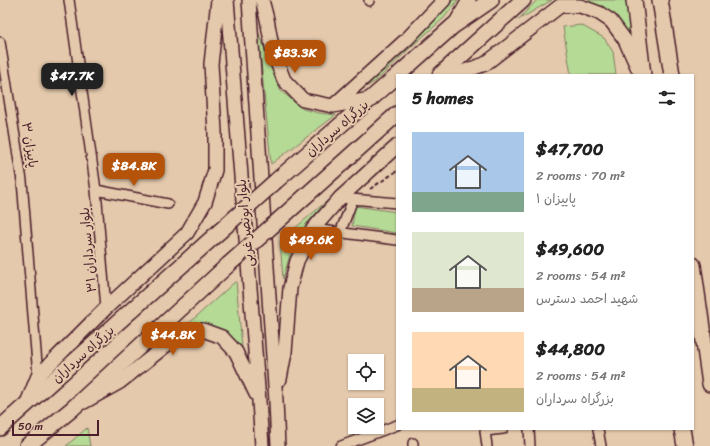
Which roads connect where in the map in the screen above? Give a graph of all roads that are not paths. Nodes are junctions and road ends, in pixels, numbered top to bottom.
1 (69, 0) edge
2 (218, 0) edge
3 (227, 0) edge
4 (249, 0) edge
5 (262, 0) edge
6 (444, 0) edge
7 (469, 0) edge
8 (491, 0) edge
9 (523, 0) edge
10 (634, 0) edge
11 (660, 0) edge
12 (564, 3) edge
13 (453, 26) junction
14 (0, 42) edge
15 (485, 64) junction
16 (398, 74) edge
17 (441, 74) edge
18 (457, 74) edge
19 (474, 74) edge
20 (642, 74) edge
21 (642, 74) edge
22 (672, 74) edge
23 (396, 76) edge
24 (370, 99) junction
25 (333, 106) junction
26 (396, 115) edge
27 (396, 147) edge
28 (96, 190) junction
29 (340, 198) junction
30 (353, 199) junction
31 (396, 203) edge
32 (168, 204) dead end
33 (313, 229) junction
34 (340, 233) junction
35 (396, 240) edge
36 (694, 272) edge
37 (106, 308) junction
38 (38, 376) junction
39 (710, 384) edge
40 (259, 401) junction
41 (276, 401) junction
42 (28, 403) junction
43 (72, 409) junction
44 (396, 425) edge
45 (0, 428) edge
46 (497, 430) edge
47 (529, 430) edge
48 (598, 430) edge
49 (682, 430) edge
50 (27, 446) edge
51 (262, 446) edge
52 (278, 446) edge
53 (341, 446) edge
54 (487, 446) edge
55 (530, 446) edge
56 (602, 446) edge
57 (685, 446) edge

1 - 28 street, بلوار سرداران ۳۱
2 - 37 main road
3 - 40 main road, بلوار ابونصر غربی
4 - 41 main road, بلوار ابونصر غربی
5 - 25 main road
6 - 25 main road
7 - 13 main road
8 - 13 highway, بزرگراه سرداران
9 - 17 highway
10 - 20 highway
11 - 22 highway
12 - 15 main road
12 - 21 main road
13 - 16 highway, بزرگراه سرداران
14 - 38 street, پاییزان ۳
15 - 18 main road
15 - 19 main road
23 - 24 highway, بزرگراه سرداران
24 - 25 main road
24 - 42 highway, بزرگراه سرداران, bridge
26 - 43 highway, bridge
27 - 29 main road
28 - 32 street
28 - 37 street, بلوار سرداران ۳۱
29 - 30 street
29 - 33 main road
30 - 31 street
30 - 34 street
33 - 34 street
33 - 41 main road
34 - 35 street
36 - 39 highway
37 - 38 main road
38 - 42 main road
40 - 43 main road
40 - 51 main road, بلوار ابونصر غربی
41 - 52 main road, بلوار ابونصر غربی
42 - 45 highway, بزرگراه سرداران
43 - 50 highway
44 - 53 street
46 - 54 street
47 - 55 street
48 - 56 street
49 - 57 highway

